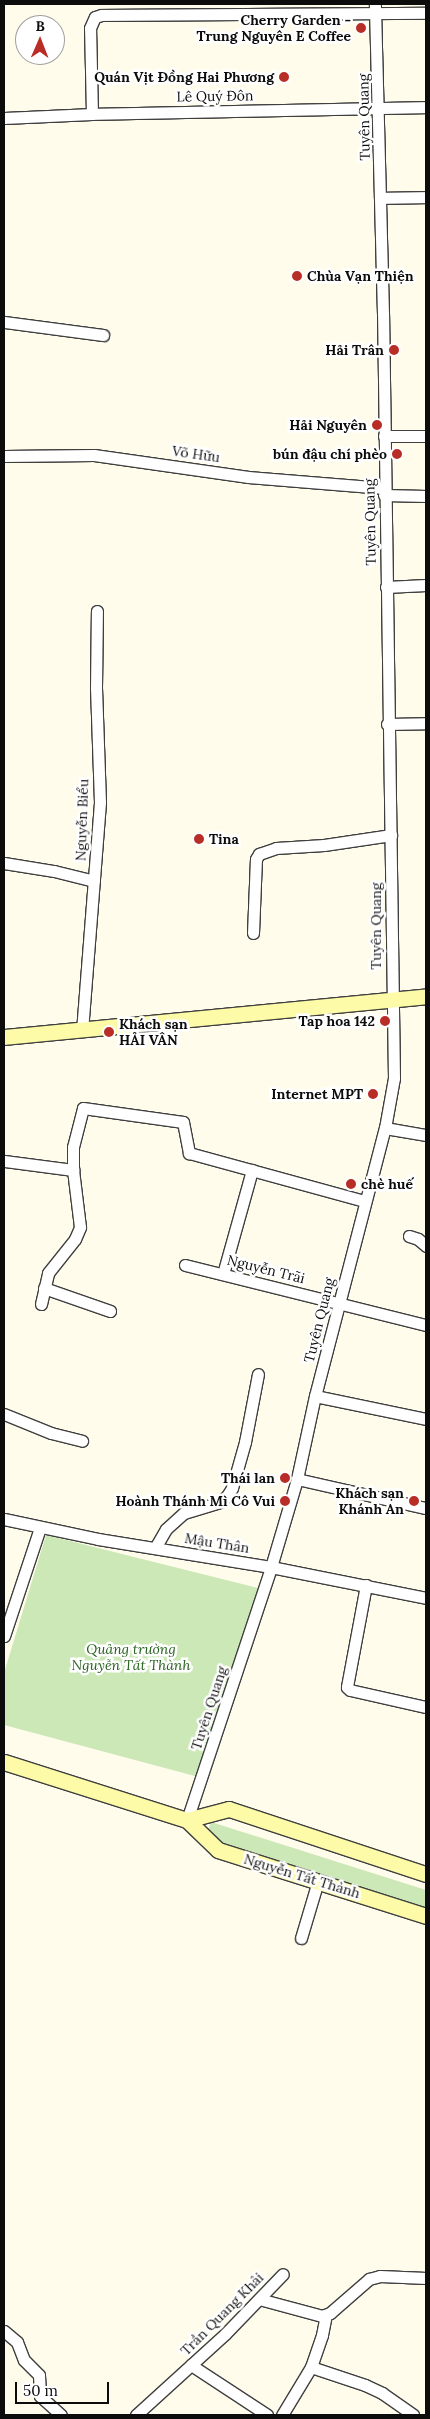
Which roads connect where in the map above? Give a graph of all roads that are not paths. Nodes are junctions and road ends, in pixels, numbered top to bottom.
1 (282, 8) edge
2 (375, 9) edge
3 (426, 13) edge
4 (379, 108) junction
5 (426, 108) edge
6 (92, 114) junction
7 (4, 118) edge
8 (426, 197) edge
9 (380, 198) junction
10 (4, 322) edge
11 (102, 335) dead end
12 (384, 436) junction
13 (426, 436) edge
14 (4, 456) edge
15 (384, 491) junction
16 (426, 496) edge
17 (426, 585) edge
18 (386, 587) junction
19 (97, 611) dead end
20 (426, 723) edge
21 (387, 724) junction
22 (391, 835) junction
23 (4, 863) edge
24 (94, 882) junction
25 (253, 932) dead end
26 (426, 996) edge
27 (392, 999) junction
28 (82, 1031) junction
29 (4, 1037) edge
30 (385, 1128) junction
31 (426, 1136) edge
32 (4, 1161) edge
33 (73, 1170) junction
34 (252, 1170) junction
35 (364, 1201) junction
36 (409, 1236) dead end
37 (426, 1246) edge
38 (185, 1265) dead end
39 (222, 1274) junction
40 (44, 1288) junction
41 (339, 1303) junction
42 (41, 1304) dead end
43 (110, 1311) dead end
44 (426, 1325) edge
45 (258, 1374) dead end
46 (315, 1396) junction
47 (4, 1414) edge
48 (426, 1419) edge
49 (82, 1441) dead end
50 (296, 1479) junction
51 (426, 1508) edge
52 (4, 1519) edge
53 (40, 1528) junction
54 (155, 1548) junction
55 (271, 1567) junction
56 (366, 1585) junction
57 (426, 1598) edge
58 (4, 1636) edge
59 (426, 1707) edge
60 (4, 1762) edge
61 (187, 1820) junction
62 (426, 1874) edge
63 (318, 1881) junction
64 (426, 1916) edge
65 (301, 1938) dead end
66 (283, 2274) dead end
67 (426, 2278) edge
68 (259, 2300) junction
69 (326, 2315) junction
70 (4, 2331) edge
71 (191, 2365) junction
72 (310, 2367) junction
73 (61, 2415) edge
74 (136, 2415) edge
75 (267, 2415) edge
76 (282, 2415) edge
77 (413, 2415) edge

1 - 2 street
1 - 6 street
2 - 3 street
2 - 4 street, Tuyên Quang
4 - 5 street, Lê Quý Đôn
4 - 6 street, Lê Quý Đôn
4 - 9 street, Tuyên Quang
6 - 7 street, Lê Quý Đôn
8 - 9 street
9 - 12 street, Tuyên Quang
10 - 11 street
12 - 13 street
12 - 15 street, Tuyên Quang
14 - 15 street, Võ Hữu
15 - 16 street, Võ Hữu
15 - 18 street, Tuyên Quang
17 - 18 street
18 - 21 street, Tuyên Quang
19 - 24 street, Nguyễn Biểu
20 - 21 street
21 - 22 street, Tuyên Quang
22 - 25 street
22 - 27 street, Tuyên Quang
23 - 24 street
24 - 28 street, Nguyễn Biểu
26 - 27 street
27 - 28 street
27 - 30 street, Tuyên Quang
28 - 29 street
30 - 31 street
30 - 35 street, Tuyên Quang
32 - 33 street
33 - 34 street
33 - 40 street
34 - 35 street
34 - 39 street
35 - 41 street, Tuyên Quang
36 - 37 street
38 - 39 street, Nguyễn Trãi
39 - 41 street, Nguyễn Trãi
40 - 42 street
40 - 43 street
41 - 44 street, Nguyễn Trãi
41 - 46 street, Tuyên Quang
45 - 54 street
46 - 48 street
46 - 50 street, Tuyên Quang
47 - 49 street
50 - 51 street
50 - 55 street, Tuyên Quang
52 - 53 street, Mậu Thân
53 - 54 street, Mậu Thân
53 - 58 street
54 - 55 street, Mậu Thân
55 - 56 street, Mậu Thân
55 - 61 street, Tuyên Quang
56 - 57 street, Mậu Thân
56 - 59 street
60 - 61 street, Nguyễn Tất Thành
61 - 62 street
61 - 63 street, Nguyễn Tất Thành
63 - 64 street, Nguyễn Tất Thành
63 - 65 street
66 - 68 street, Trần Quang Khải
67 - 69 street
68 - 69 street
68 - 71 street, Trần Quang Khải
69 - 72 street
70 - 73 street
71 - 74 street, Trần Quang Khải
71 - 75 street
72 - 76 street
72 - 77 street

